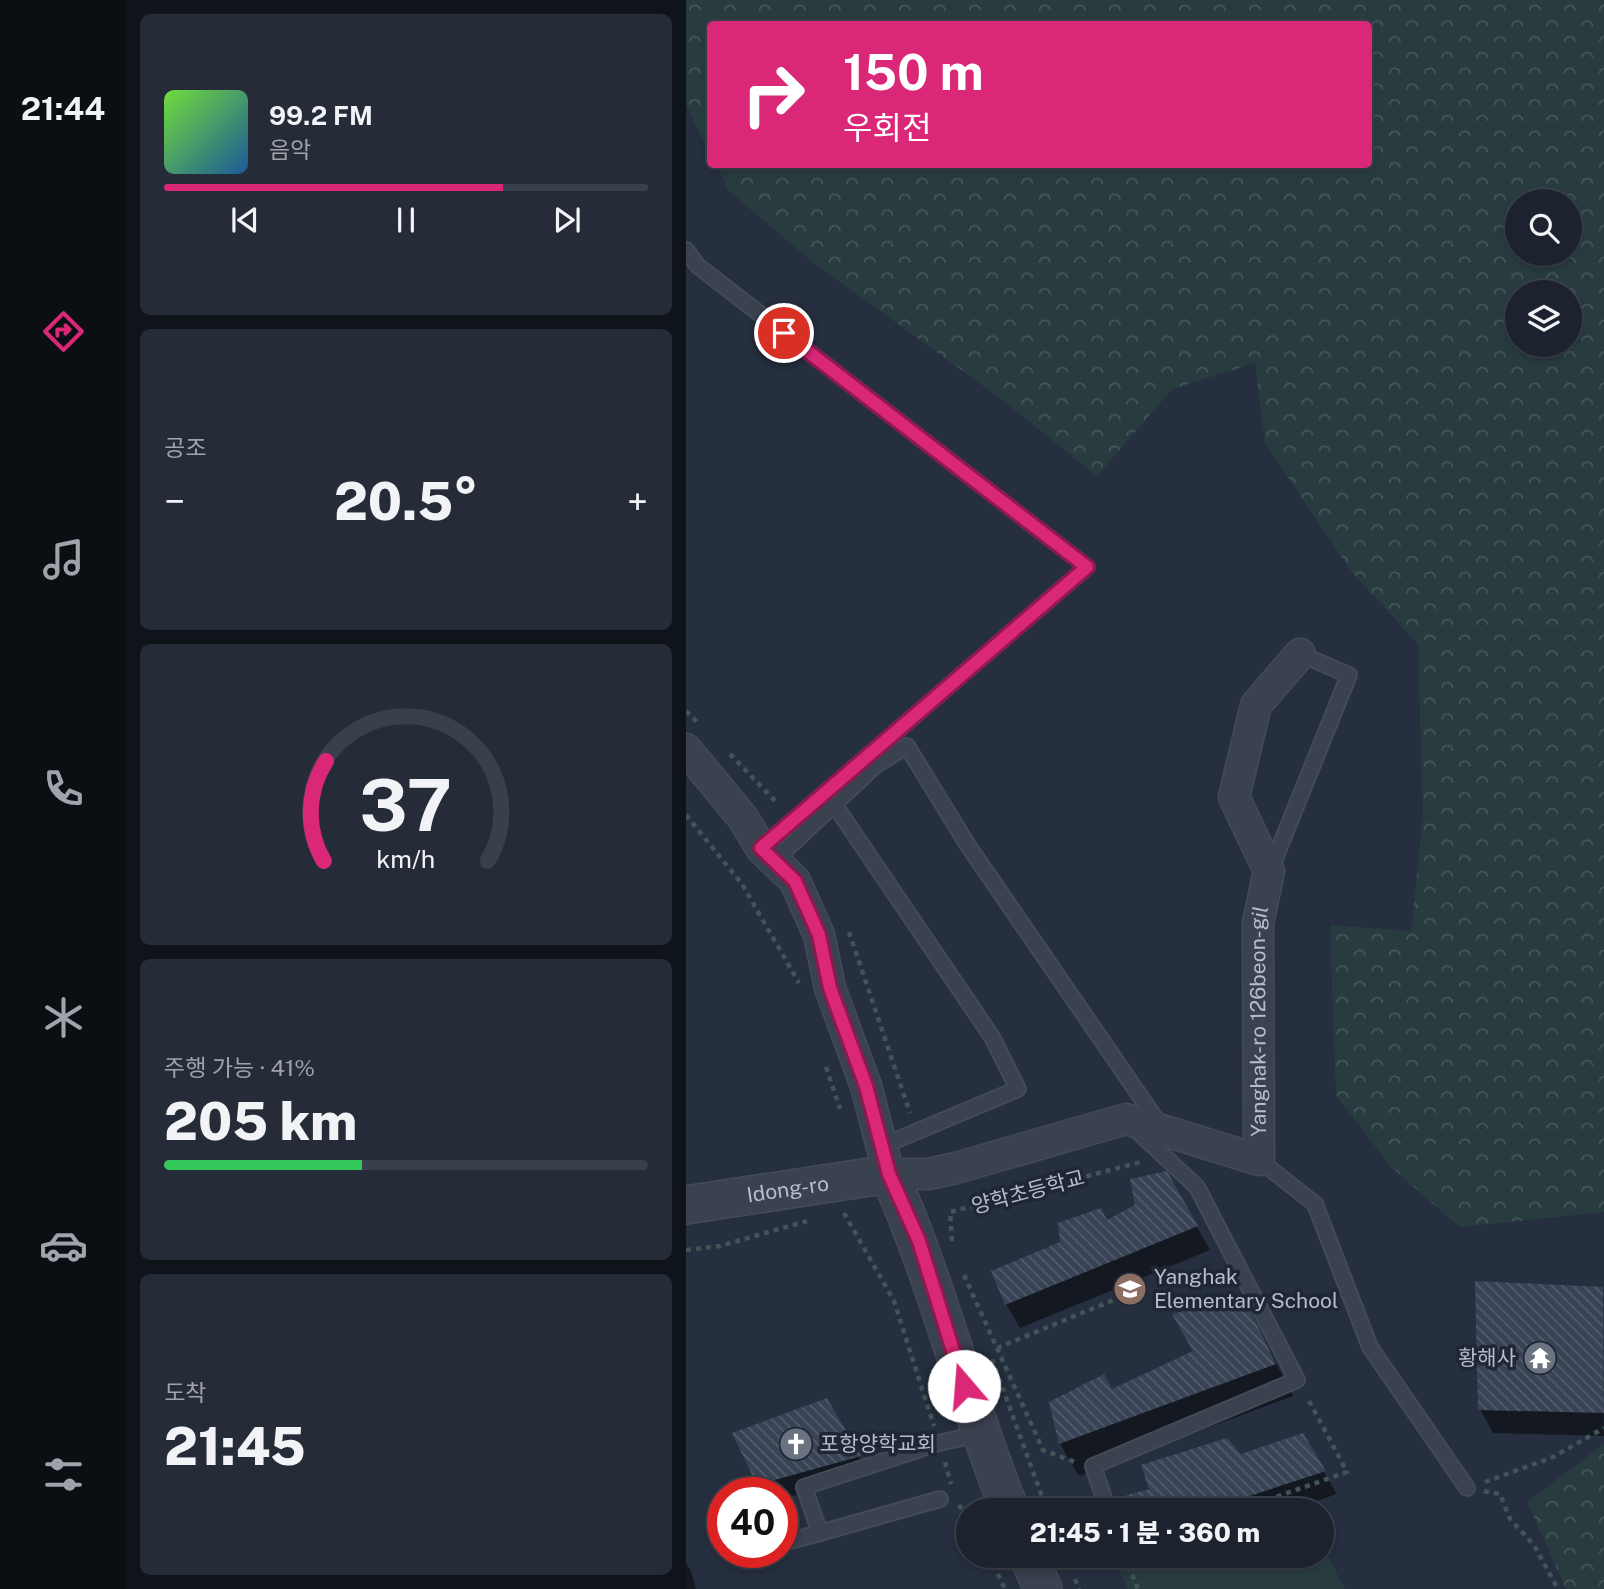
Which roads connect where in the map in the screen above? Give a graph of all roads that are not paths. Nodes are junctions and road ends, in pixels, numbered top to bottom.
1 (686, 250) edge
2 (1300, 654) joint
3 (686, 750) edge
4 (834, 804) junction
5 (768, 854) junction
6 (1269, 871) junction
7 (1162, 1142) junction
8 (886, 1160) junction
9 (1259, 1160) junction
10 (686, 1205) edge
11 (979, 1434) junction
12 (1467, 1488) road end
13 (1005, 1498) edge
14 (1104, 1498) edge
15 (948, 1499) road end
16 (820, 1533) junction
17 (798, 1539) edge
18 (1033, 1568) edge
19 (1043, 1589) edge

1 - 5 lane
2 - 6 street
2 - 6 lane
3 - 5 street
4 - 5 lane
4 - 7 lane
4 - 8 lane
5 - 8 street
6 - 9 street, Yanghak-ro 126beon-gil
7 - 8 street, Yanghak-ro 126beon-gil
7 - 9 street, Yanghak-ro 126beon-gil
7 - 14 lane
8 - 10 street, Idong-ro
8 - 11 street
9 - 12 lane
11 - 13 street
11 - 16 lane
15 - 16 lane
16 - 17 lane
18 - 19 street

